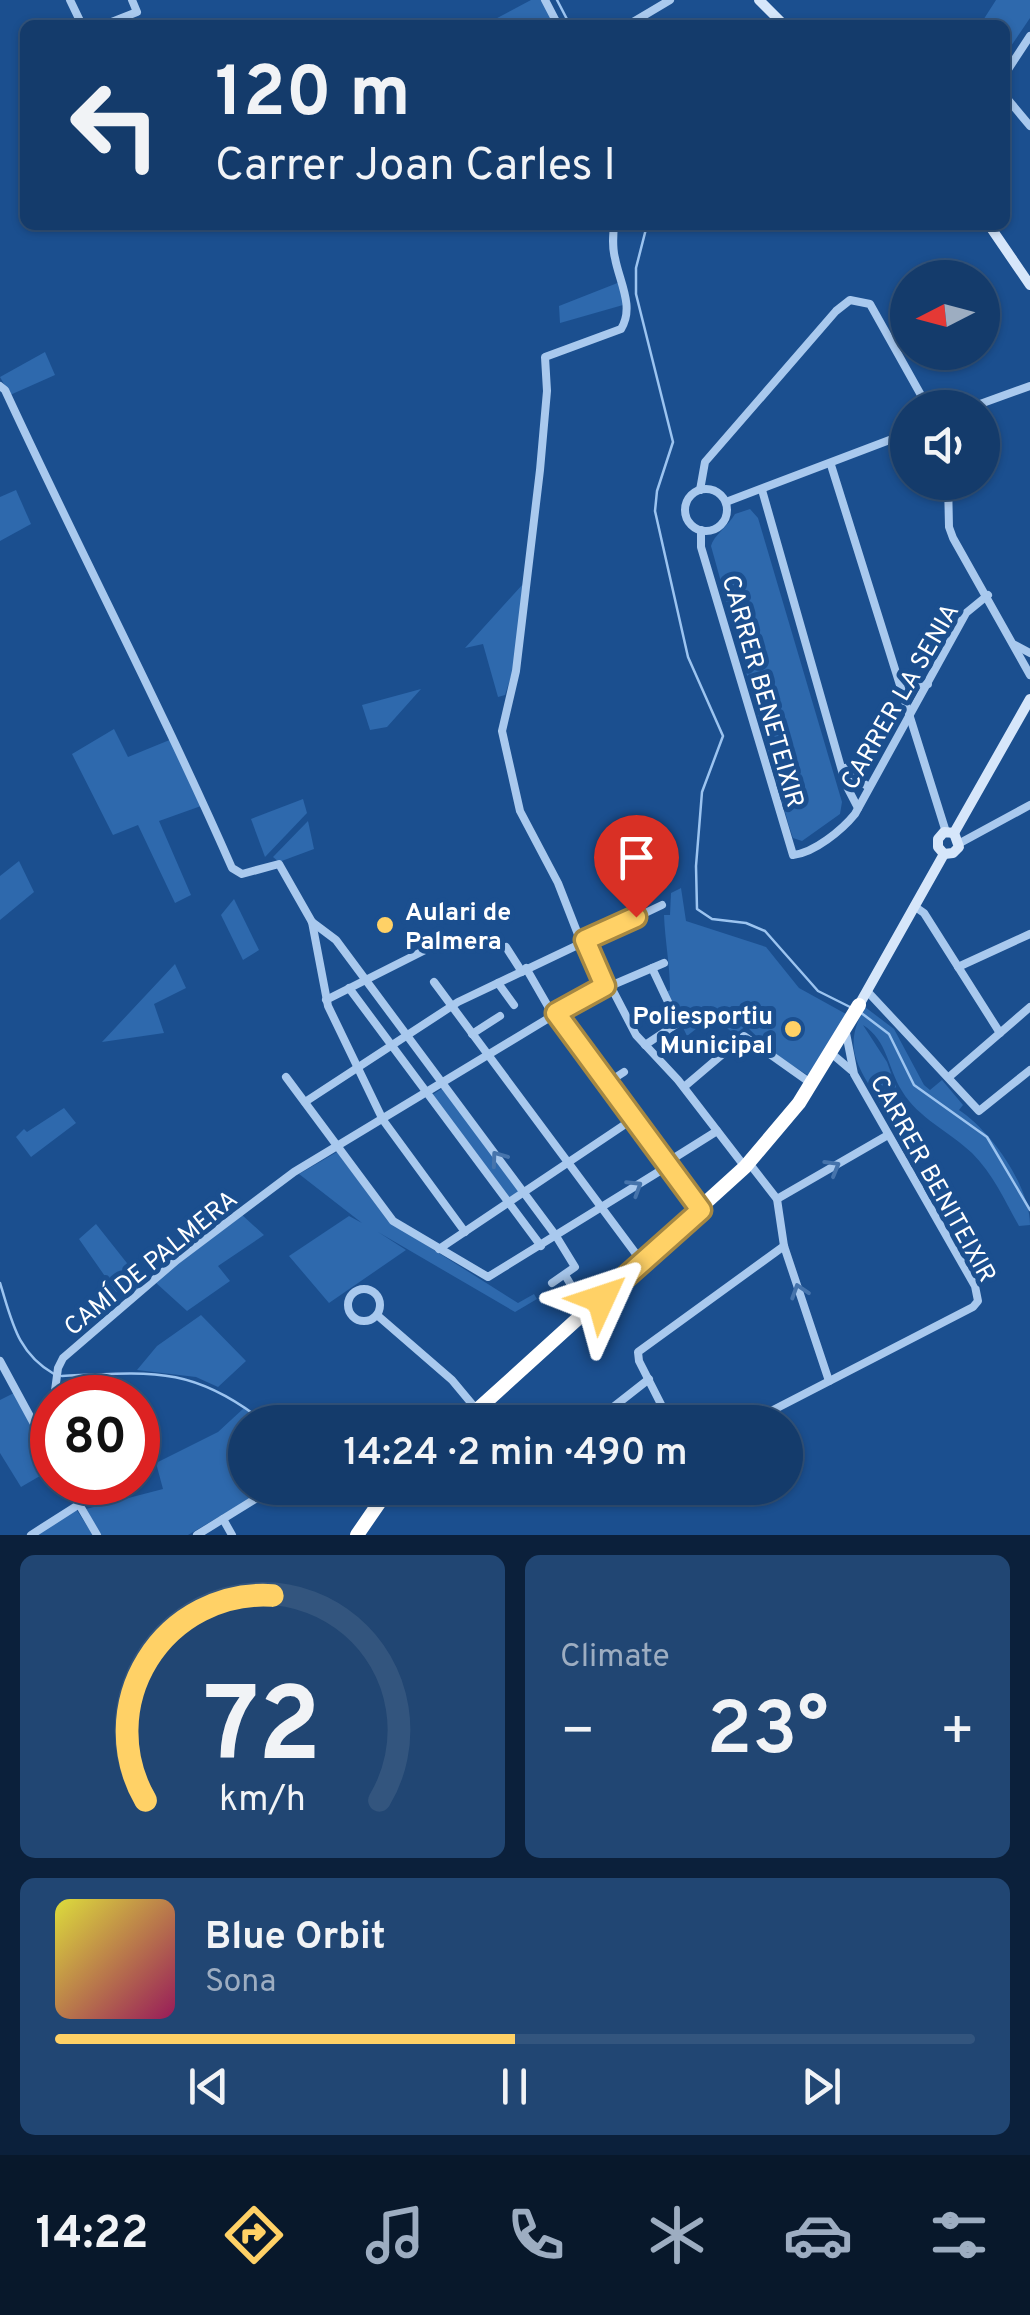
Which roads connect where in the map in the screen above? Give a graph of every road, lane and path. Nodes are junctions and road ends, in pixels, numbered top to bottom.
1 (132, 0) edge
2 (670, 0) edge
3 (759, 0) edge
4 (117, 20) edge
5 (636, 20) edge
6 (779, 20) edge
7 (1030, 36) edge
8 (1010, 66) edge
9 (1010, 102) edge
10 (1030, 126) edge
11 (614, 230) edge
12 (993, 230) edge
13 (1028, 284) edge
14 (1028, 385) edge
15 (0, 386) edge
16 (916, 390) edge
17 (1000, 396) edge
18 (890, 439) edge
19 (831, 464) junction
20 (700, 490) junction
21 (762, 490) junction
22 (949, 500) edge
23 (726, 502) junction
24 (701, 530) junction
25 (988, 596) junction
26 (1016, 644) junction
27 (1030, 653) edge
28 (1030, 662) edge
29 (895, 669) junction
30 (1030, 676) edge
31 (928, 684) junction
32 (1030, 701) edge
33 (918, 703) junction
34 (910, 718) junction
35 (838, 756) junction
36 (869, 788) junction
37 (1030, 806) edge
38 (858, 808) junction
39 (953, 836) junction
40 (944, 854) junction
41 (800, 855) joint
42 (662, 906) dead end
43 (914, 906) junction
44 (312, 922) junction
45 (1030, 934) edge
46 (445, 940) dead end
47 (583, 941) junction
48 (506, 948) dead end
49 (664, 963) dead end
50 (958, 967) junction
51 (652, 968) junction
52 (524, 970) junction
53 (366, 980) junction
54 (434, 982) dead end
55 (498, 983) junction
56 (607, 986) junction
57 (349, 988) junction
58 (863, 998) junction
59 (326, 1000) junction
60 (514, 1005) dead end
61 (452, 1006) junction
62 (1030, 1007) edge
63 (555, 1014) junction
64 (500, 1016) dead end
65 (848, 1025) junction
66 (1000, 1032) junction
67 (472, 1034) junction
68 (407, 1035) junction
69 (645, 1045) junction
70 (392, 1046) junction
71 (834, 1049) junction
72 (488, 1056) junction
73 (849, 1057) junction
74 (358, 1067) junction
75 (1030, 1070) edge
76 (624, 1072) dead end
77 (854, 1074) junction
78 (286, 1077) dead end
79 (949, 1077) junction
80 (443, 1082) junction
81 (607, 1083) junction
82 (812, 1084) junction
83 (684, 1087) junction
84 (427, 1093) junction
85 (304, 1102) junction
86 (633, 1119) junction
87 (384, 1120) junction
88 (716, 1131) junction
89 (888, 1134) junction
90 (338, 1147) junction
91 (568, 1163) junction
92 (667, 1164) junction
93 (746, 1165) junction
94 (524, 1192) junction
95 (776, 1200) junction
96 (508, 1203) junction
97 (602, 1208) junction
98 (701, 1210) junction
99 (465, 1232) junction
100 (556, 1236) junction
101 (541, 1246) junction
102 (784, 1246) junction
103 (440, 1249) junction
104 (642, 1262) junction
105 (565, 1275) junction
106 (552, 1283) dead end
107 (587, 1312) junction
108 (377, 1315) junction
109 (0, 1361) edge
110 (59, 1375) edge
111 (648, 1380) junction
112 (828, 1381) junction
113 (473, 1405) edge
114 (483, 1405) edge
115 (616, 1405) edge
116 (661, 1405) edge
117 (782, 1405) edge
118 (30, 1414) edge
119 (78, 1505) joint
120 (246, 1505) edge
121 (378, 1505) edge
122 (223, 1519) junction
123 (31, 1535) edge
124 (96, 1535) edge
125 (198, 1535) edge
126 (232, 1535) edge
127 (357, 1535) edge

1 - 4 street
2 - 5 street
3 - 6 main road
7 - 8 street
9 - 10 street
11 - 47 street
12 - 13 main road
14 - 17 street
15 - 44 street
16 - 20 street
18 - 19 street
19 - 21 street
19 - 29 street
20 - 23 street
20 - 24 street
21 - 23 street
21 - 35 street
22 - 25 street
23 - 24 street
24 - 41 street, CARRER BENETEIXIR
25 - 26 street
25 - 31 street, CARRER LA SENIA
26 - 27 street
26 - 28 street
26 - 30 street
29 - 31 street
29 - 33 street
29 - 34 street
31 - 33 street, CARRER LA SENIA
32 - 39 main road
33 - 34 street, CARRER LA SENIA
34 - 36 street, CARRER LA SENIA
34 - 39 street
35 - 36 street
35 - 38 street
36 - 38 street, CARRER LA SENIA
37 - 39 street
38 - 41 street, CARRER LA SENIA
39 - 40 main road
39 - 40 main road
40 - 43 main road
42 - 47 street
43 - 50 street
43 - 58 main road
44 - 53 street
44 - 59 street
45 - 50 street
46 - 53 street
47 - 52 street
47 - 56 street
48 - 52 street
49 - 51 street, CAMÍ DE PALMERA
50 - 66 street
51 - 56 street, CAMÍ DE PALMERA
51 - 69 street
52 - 55 street
52 - 63 street
53 - 57 street
53 - 68 street
54 - 61 street
55 - 60 street
55 - 61 street
56 - 63 street, CAMÍ DE PALMERA
56 - 69 street
57 - 59 street
57 - 70 street
58 - 65 highway
58 - 79 street
59 - 74 street
61 - 67 street
61 - 68 street
62 - 66 street
63 - 72 street, CAMÍ DE PALMERA
63 - 81 street
64 - 67 street
65 - 71 highway
65 - 73 street, CARRER BENITEIXIR
66 - 79 street
67 - 72 street
68 - 70 street
68 - 80 street
69 - 83 street
70 - 74 street
70 - 84 street
71 - 73 street, CARRER BENITEIXIR
71 - 77 street, CARRER BENITEIXIR
71 - 82 highway
72 - 80 street, CAMÍ DE PALMERA
72 - 91 street
73 - 77 street, CARRER BENITEIXIR
74 - 85 street
74 - 87 street
75 - 79 street
76 - 81 street
77 - 89 street, CARRER BENITEIXIR
78 - 85 street
80 - 84 street, CAMÍ DE PALMERA
94 -> 80 street
81 - 86 street
82 - 83 street
82 - 93 highway
83 - 88 street
84 - 87 street, CAMÍ DE PALMERA
84 - 96 street
85 - 90 street
86 - 91 street
86 - 92 street
87 - 90 street, CAMÍ DE PALMERA
87 - 99 street
88 - 92 street
88 - 93 street
95 -> 89 street
89 - 112 street, CARRER BENITEIXIR
90 - 103 street
90 - 110 street, CAMÍ DE PALMERA
91 - 94 street
91 - 97 street
97 -> 92 street
92 - 98 street
93 - 95 street
93 - 98 highway
94 - 96 street
94 - 100 street
95 - 102 street
96 - 99 street
96 - 101 street
97 - 100 street
97 - 104 street
98 - 104 highway
99 - 103 street
100 - 101 street
100 - 105 street
101 - 103 street
102 - 111 street
112 -> 102 street
104 - 107 highway
105 - 106 street
105 - 107 street
107 - 114 highway
108 - 108 street
108 - 113 street
109 - 118 street
111 - 115 street
111 - 116 street
112 - 117 street
119 - 123 street
119 - 124 street
120 - 122 street
121 - 127 highway
122 - 125 street
122 - 126 street

